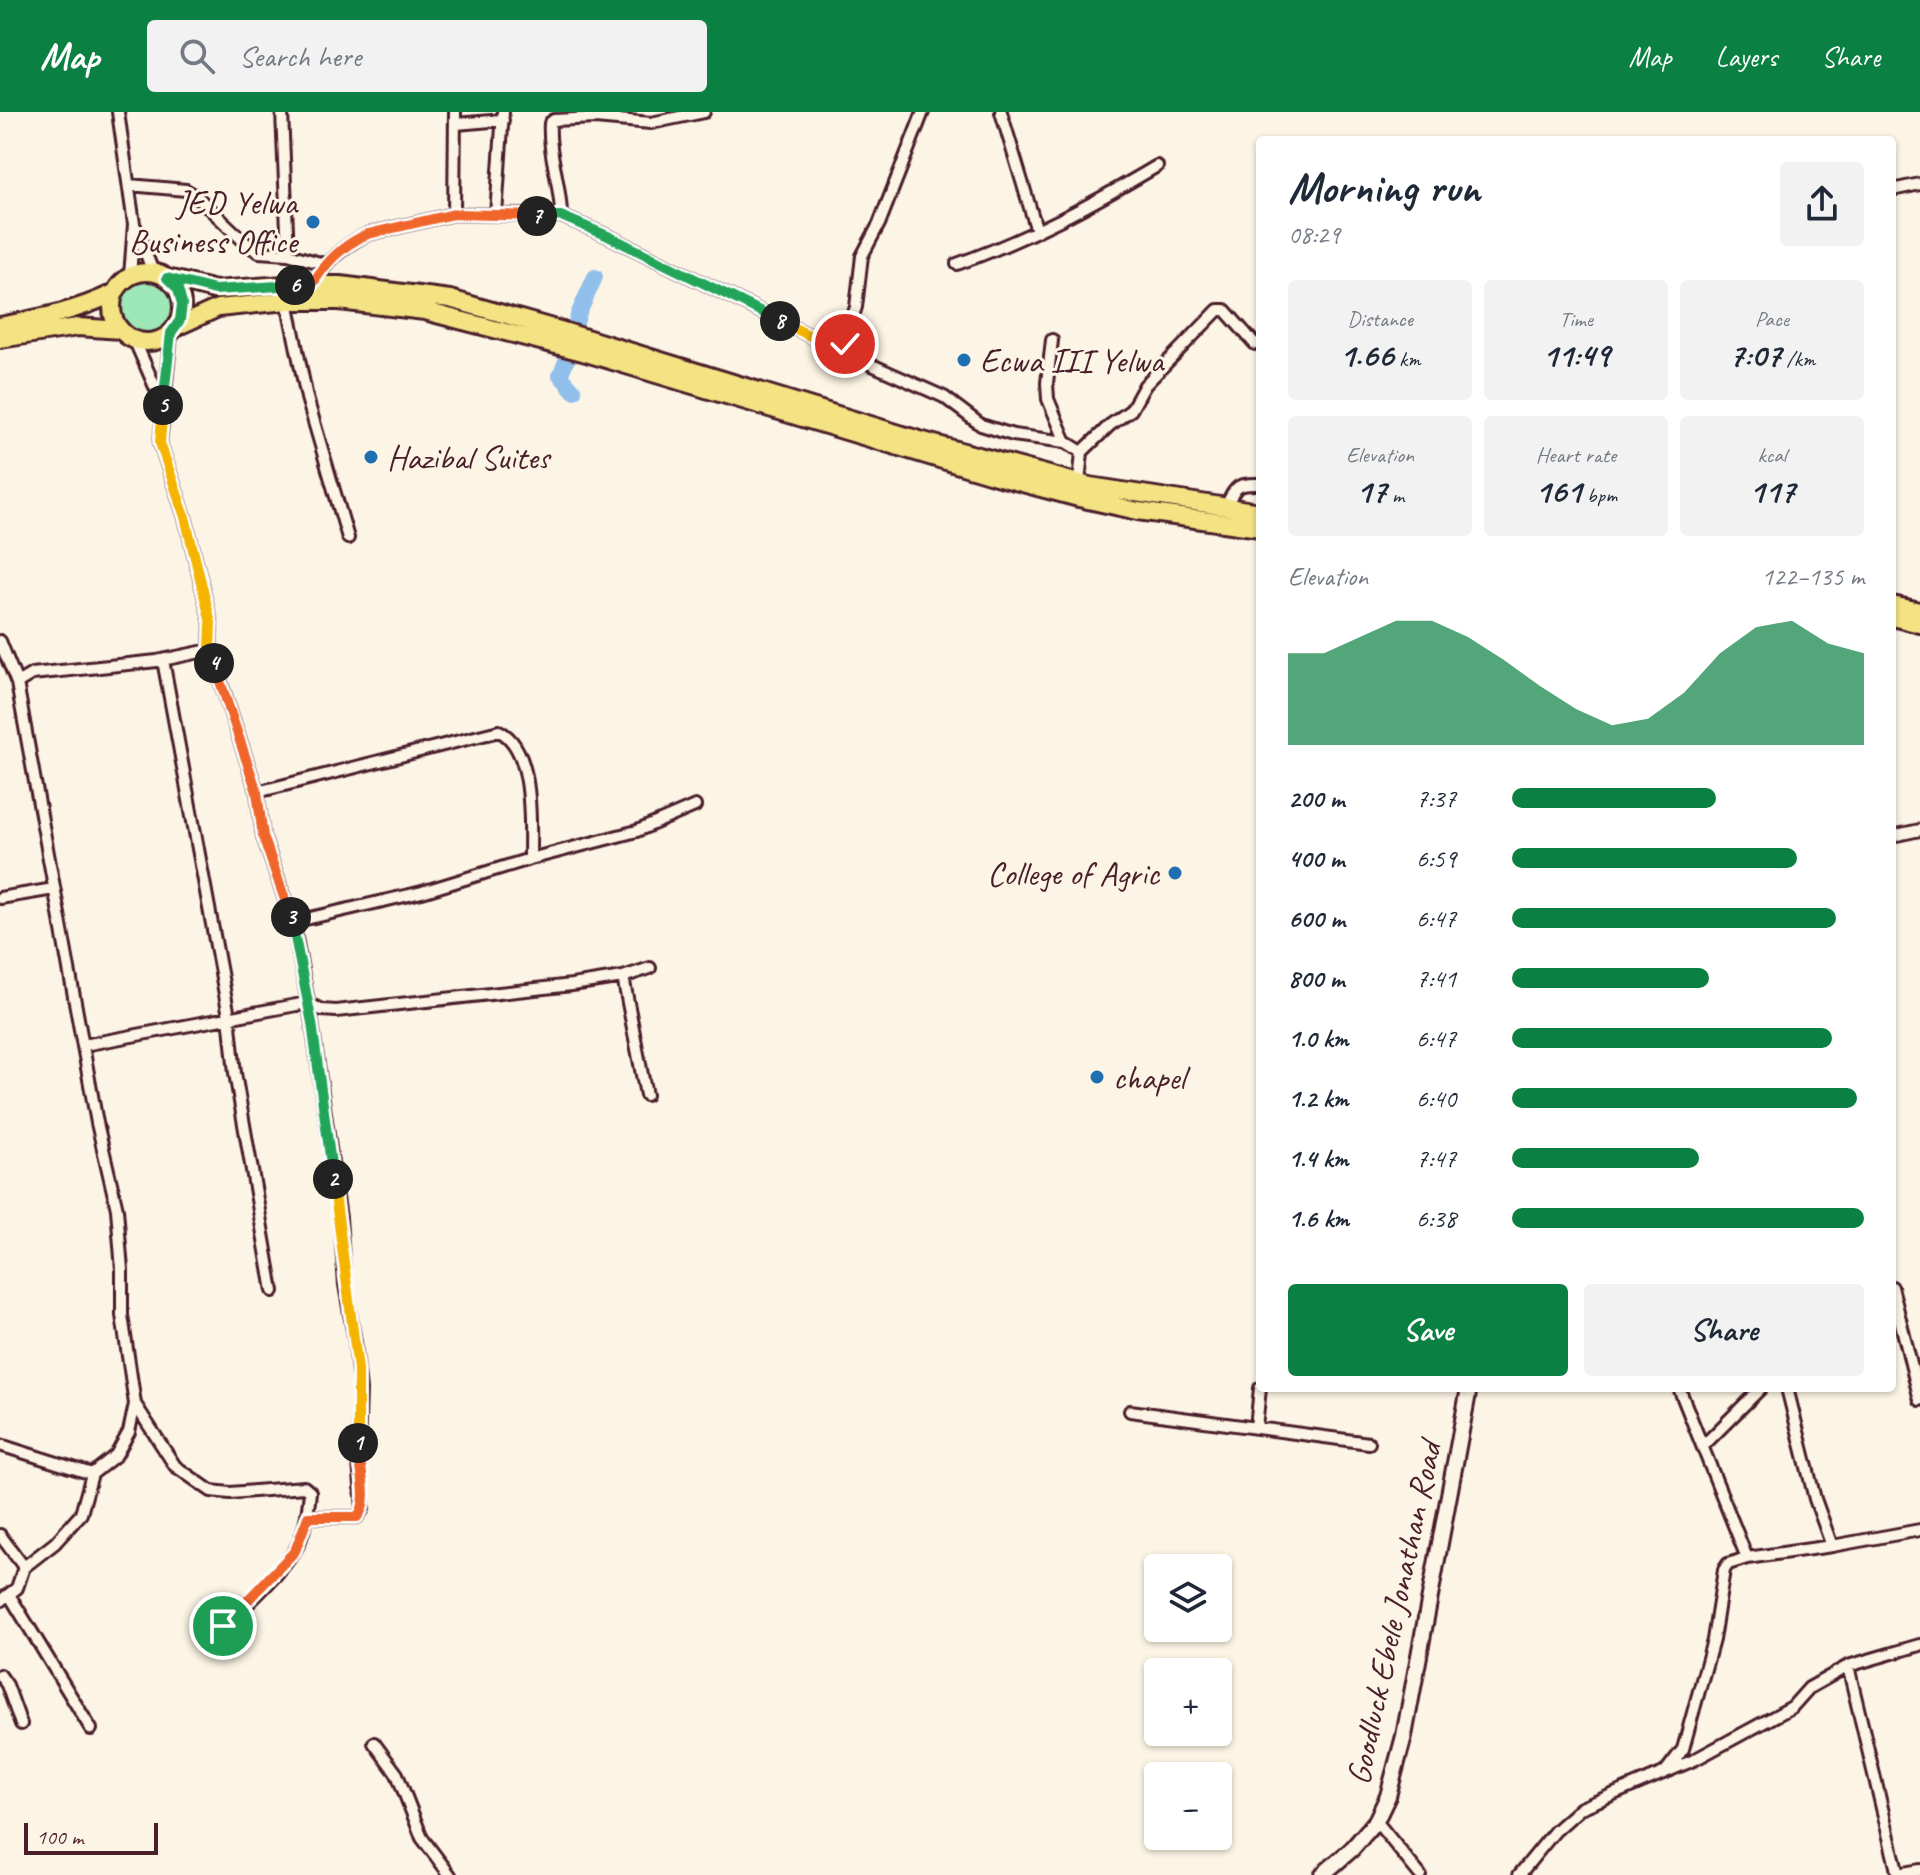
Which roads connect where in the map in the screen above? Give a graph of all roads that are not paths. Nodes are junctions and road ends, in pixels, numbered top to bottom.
1 (118, 112) edge
2 (282, 112) edge
3 (704, 112) edge
4 (923, 112) edge
5 (1001, 112) edge
6 (595, 115) edge
7 (503, 116) edge
8 (455, 118) edge
9 (1157, 166) dead end
10 (1920, 184) edge
11 (129, 185) junction
12 (1896, 189) edge
13 (454, 214) junction
14 (496, 215) junction
15 (561, 216) junction
16 (134, 224) junction
17 (1037, 231) junction
18 (288, 254) junction
19 (324, 264) junction
20 (957, 264) dead end
21 (160, 275) junction
22 (130, 276) junction
23 (312, 285) junction
24 (114, 293) junction
25 (287, 301) junction
26 (0, 326) edge
27 (173, 330) junction
28 (127, 335) junction
29 (561, 338) junction
30 (0, 339) edge
31 (1052, 340) dead end
32 (1256, 344) edge
33 (586, 346) junction
34 (845, 353) junction
35 (163, 404) junction
36 (1066, 442) junction
37 (1082, 452) junction
38 (1079, 483) junction
39 (1256, 484) edge
40 (1225, 508) junction
41 (1256, 512) edge
42 (1256, 527) edge
43 (348, 538) dead end
44 (1896, 606) edge
45 (1920, 611) edge
46 (1896, 618) edge
47 (1920, 624) edge
48 (0, 641) edge
49 (210, 650) junction
50 (163, 660) junction
51 (17, 683) junction
52 (257, 792) junction
53 (695, 806) dead end
54 (1920, 830) edge
55 (1896, 835) edge
56 (530, 859) junction
57 (54, 889) junction
58 (0, 898) edge
59 (293, 922) junction
60 (650, 968) dead end
61 (623, 977) junction
62 (307, 1003) junction
63 (229, 1016) junction
64 (84, 1045) junction
65 (646, 1095) dead end
66 (273, 1291) dead end
67 (1896, 1303) edge
68 (1260, 1392) edge
69 (1468, 1392) edge
70 (1681, 1392) edge
71 (1757, 1392) edge
72 (1788, 1392) edge
73 (1920, 1400) edge
74 (135, 1404) junction
75 (1130, 1411) dead end
76 (1256, 1428) junction
77 (1369, 1443) dead end
78 (0, 1445) edge
79 (1703, 1446) junction
80 (92, 1474) junction
81 (308, 1517) junction
82 (1920, 1530) edge
83 (0, 1535) edge
84 (1832, 1546) junction
85 (1747, 1558) junction
86 (24, 1567) junction
87 (5, 1599) edge
88 (209, 1635) dead end
89 (1920, 1645) edge
90 (1848, 1666) junction
91 (0, 1675) edge
92 (21, 1724) dead end
93 (91, 1729) dead end
94 (374, 1743) dead end
95 (1665, 1773) junction
96 (1376, 1821) junction
97 (1920, 1870) edge
98 (450, 1875) edge
99 (1322, 1875) edge
100 (1420, 1875) edge
101 (1519, 1875) edge
102 (1898, 1875) edge

1 - 11 street
2 - 18 street
3 - 6 street
4 - 34 street
5 - 17 street
6 - 15 street
7 - 8 street
7 - 14 street
8 - 13 street
9 - 17 street
10 - 12 street
11 - 16 street
11 - 18 street
13 - 14 street
13 - 19 street
14 - 15 street
15 - 34 street
16 - 21 street
16 - 22 street
17 - 20 street
18 - 19 street
19 - 23 street
21 - 22 main road
21 - 23 main road
21 - 27 main road
22 - 24 main road
23 - 29 main road
24 - 26 main road
24 - 28 main road
25 - 27 main road
25 - 29 main road
25 - 43 street
27 - 28 main road
27 - 35 street
28 - 30 main road
28 - 35 street
29 - 33 main road
31 - 36 street
32 - 37 street
33 - 38 main road
33 - 42 main road
34 - 36 street
35 - 49 street
36 - 37 street
37 - 38 street
38 - 40 main road
39 - 40 street
40 - 41 main road
44 - 45 main road
46 - 47 main road
48 - 51 street
49 - 50 street
49 - 52 street
50 - 51 street
50 - 63 street
51 - 57 street
52 - 56 street
52 - 59 street
53 - 56 street
54 - 55 street
56 - 59 street
57 - 58 street
57 - 64 street
59 - 62 street
60 - 61 street
61 - 62 street
61 - 65 street
62 - 63 street
62 - 81 street
63 - 64 street
63 - 66 street
64 - 74 street
67 - 73 street
68 - 76 street
69 - 96 main road, Goodluck Ebele Jonathan Road
70 - 79 street
71 - 79 street
72 - 84 street
74 - 80 street
74 - 81 street
75 - 76 street
76 - 77 street
78 - 80 street
79 - 85 street
80 - 86 street
81 - 88 street
82 - 84 street
83 - 86 street
84 - 85 street
85 - 95 street
86 - 87 street
87 - 93 street
89 - 90 street
90 - 95 street
90 - 102 street
91 - 92 street
94 - 98 street
95 - 101 street
96 - 99 main road, Goodluck Ebele Jonathan Road
96 - 100 street
97 - 102 street

